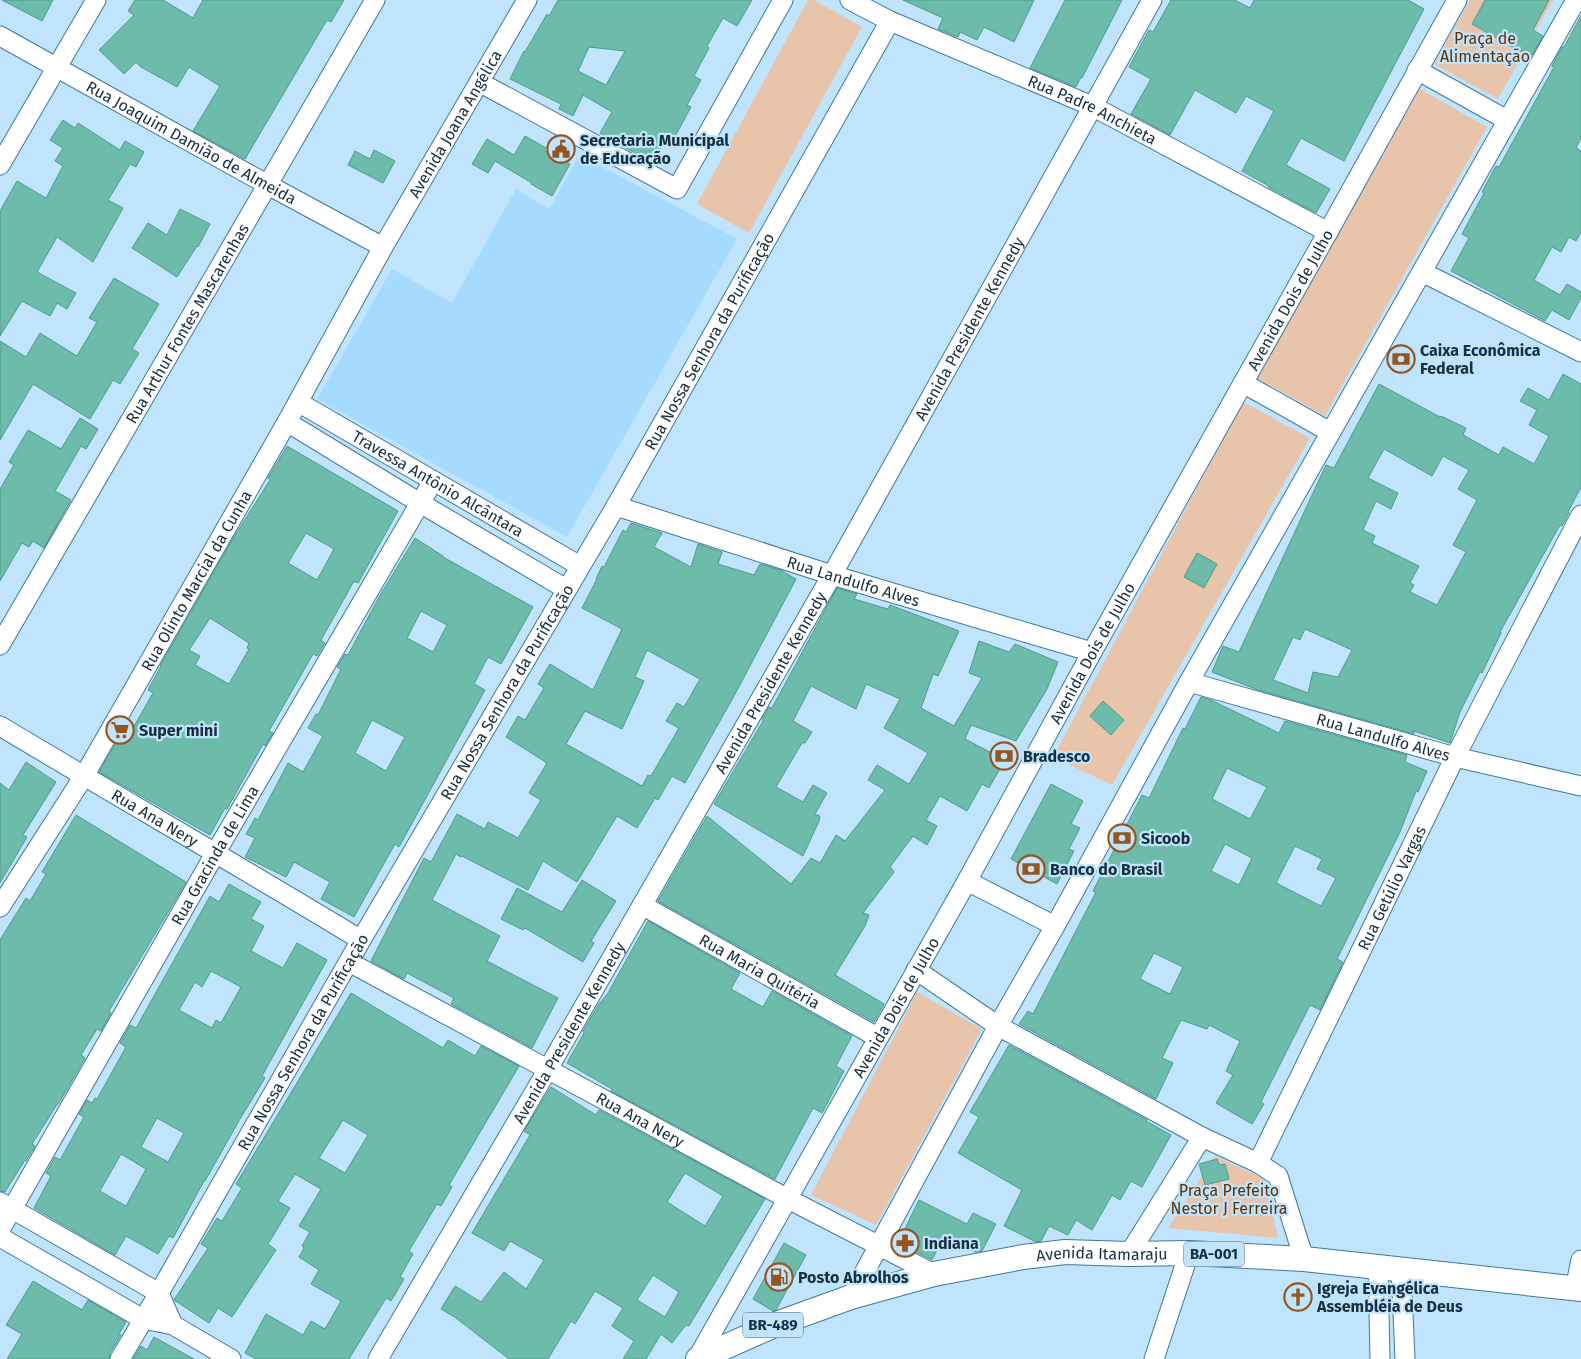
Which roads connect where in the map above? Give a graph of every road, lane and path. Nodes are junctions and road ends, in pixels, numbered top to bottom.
1 (96, 0) edge
2 (375, 0) edge
3 (527, 0) edge
4 (783, 0) edge
5 (850, 0) edge
6 (1152, 0) edge
7 (1457, 0) edge
8 (1576, 0) edge
9 (890, 21) junction
10 (0, 36) edge
11 (57, 68) junction
12 (1417, 70) junction
13 (479, 82) junction
14 (1092, 106) junction
15 (1507, 120) junction
16 (0, 164) edge
17 (268, 185) junction
18 (1328, 232) junction
19 (383, 247) junction
20 (1422, 272) junction
21 (1581, 352) edge
22 (1243, 383) junction
23 (298, 402) junction
24 (287, 422) junction
25 (1330, 432) junction
26 (433, 481) junction
27 (420, 503) junction
28 (616, 506) junction
29 (1581, 515) edge
30 (580, 566) junction
31 (832, 575) junction
32 (566, 590) junction
33 (0, 645) edge
34 (1092, 652) junction
35 (1189, 682) junction
36 (0, 726) edge
37 (1455, 757) junction
38 (84, 776) junction
39 (1581, 786) edge
40 (216, 852) junction
41 (967, 881) junction
42 (642, 905) junction
43 (0, 907) edge
44 (1055, 926) junction
45 (361, 940) junction
46 (349, 962) junction
47 (916, 970) junction
48 (998, 1026) junction
49 (877, 1037) junction
50 (548, 1069) junction
51 (1202, 1137) junction
52 (1258, 1162) junction
53 (788, 1199) junction
54 (6, 1205) edge
55 (0, 1230) edge
56 (0, 1237) edge
57 (878, 1245) junction
58 (1189, 1253) junction
59 (1129, 1254) junction
60 (1304, 1259) junction
61 (1581, 1260) edge
62 (1390, 1267) junction
63 (934, 1274) junction
64 (1578, 1289) edge
65 (159, 1293) junction
66 (851, 1297) junction
67 (143, 1319) junction
68 (173, 1325) junction
69 (120, 1359) edge
70 (230, 1359) edge
71 (378, 1359) edge
72 (697, 1359) edge
73 (1154, 1359) edge
74 (1380, 1359) edge
75 (1405, 1359) edge

1 - 11 street
2 - 17 street, Rua Arthur Fontes Mascarenhas
3 - 13 street, Avenida Joana Angélica
4 - 13 street
5 - 9 street, Rua Padre Anchieta
6 - 14 street, Avenida Presidente Kennedy
7 - 12 street, Avenida Dois de Julho
8 - 15 street
9 - 14 street, Rua Padre Anchieta
9 - 28 street, Rua Nossa Senhora da Purificação
10 - 11 street, Rua Joaquim Damião de Almeida
11 - 16 street
11 - 17 street, Rua Joaquim Damião de Almeida
12 - 15 street
12 - 18 street, Avenida Dois de Julho
13 - 19 street, Avenida Joana Angélica
14 - 18 street, Rua Padre Anchieta
14 - 31 street, Avenida Presidente Kennedy
15 - 20 street
17 - 19 street, Rua Joaquim Damião de Almeida
17 - 33 street, Rua Arthur Fontes Mascarenhas
18 - 22 street, Avenida Dois de Julho
19 - 23 street, Rua Olinto Marcial da Cunha
20 - 21 street
20 - 25 street
22 - 25 street
22 - 34 street, Avenida Dois de Julho
23 - 24 street, Rua Olinto Marcial da Cunha
23 - 26 street, Travessa Antônio Alcântara
24 - 27 street, Travessa Antônio Alcântara
24 - 38 street, Rua Olinto Marcial da Cunha
25 - 35 street
26 - 27 street, Rua Gracinda de Lima
26 - 30 street, Travessa Antônio Alcântara
27 - 32 street, Travessa Antônio Alcântara
27 - 40 street, Rua Gracinda de Lima
28 - 30 street, Rua Nossa Senhora da Purificação
28 - 31 street, Rua Landulfo Alves
29 - 37 street, Rua Getúlio Vargas
30 - 32 street, Rua Nossa Senhora da Purificação
31 - 34 street, Rua Landulfo Alves
31 - 42 street, Avenida Presidente Kennedy
32 - 45 street, Rua Nossa Senhora da Purificação
34 - 41 street, Avenida Dois de Julho
35 - 37 street, Rua Landulfo Alves
35 - 44 street
36 - 38 street, Rua Ana Nery
37 - 39 street, Rua Landulfo Alves
37 - 52 street, Rua Getúlio Vargas
38 - 40 street, Rua Ana Nery
38 - 43 street, Rua Olinto Marcial da Cunha
40 - 45 street, Rua Ana Nery
40 - 54 street, Rua Gracinda de Lima
41 - 44 street
41 - 47 street, Avenida Dois de Julho
42 - 49 street, Rua Maria Quitéria
42 - 50 street, Avenida Presidente Kennedy
44 - 48 street
45 - 46 street, Rua Nossa Senhora da Purificação
46 - 50 street, Rua Ana Nery
46 - 65 street, Rua Nossa Senhora da Purificação
47 - 48 street
47 - 49 street, Avenida Dois de Julho
48 - 51 street
48 - 57 street
49 - 53 street, Avenida Dois de Julho
50 - 53 street, Rua Ana Nery
50 - 71 street, Avenida Presidente Kennedy
51 - 52 street
51 - 59 street
52 - 60 street
53 - 57 street, Rua Ana Nery
53 - 72 street, Avenida Dois de Julho
54 - 55 street, Rua Gracinda de Lima
54 - 65 street
56 - 67 street
57 - 63 street, Rua Ana Nery
57 - 66 street
58 - 59 main road, Avenida Itamaraju / BA-001
58 - 60 main road, Avenida Itamaraju / BA-001
58 - 73 street
59 - 63 main road, Avenida Itamaraju / BA-001
60 - 62 main road, Avenida Itamaraju / BA-001
61 - 64 street
62 - 64 main road, Avenida Itamaraju / BA-001
62 - 74 street
62 - 75 street
63 - 66 main road, Avenida Itamaraju / BA-001
65 - 67 street, Rua Nossa Senhora da Purificação
65 - 68 street
66 - 72 main road, Avenida Itamaraju / BR-489
67 - 68 street
67 - 69 street, Rua Nossa Senhora da Purificação
68 - 70 street

